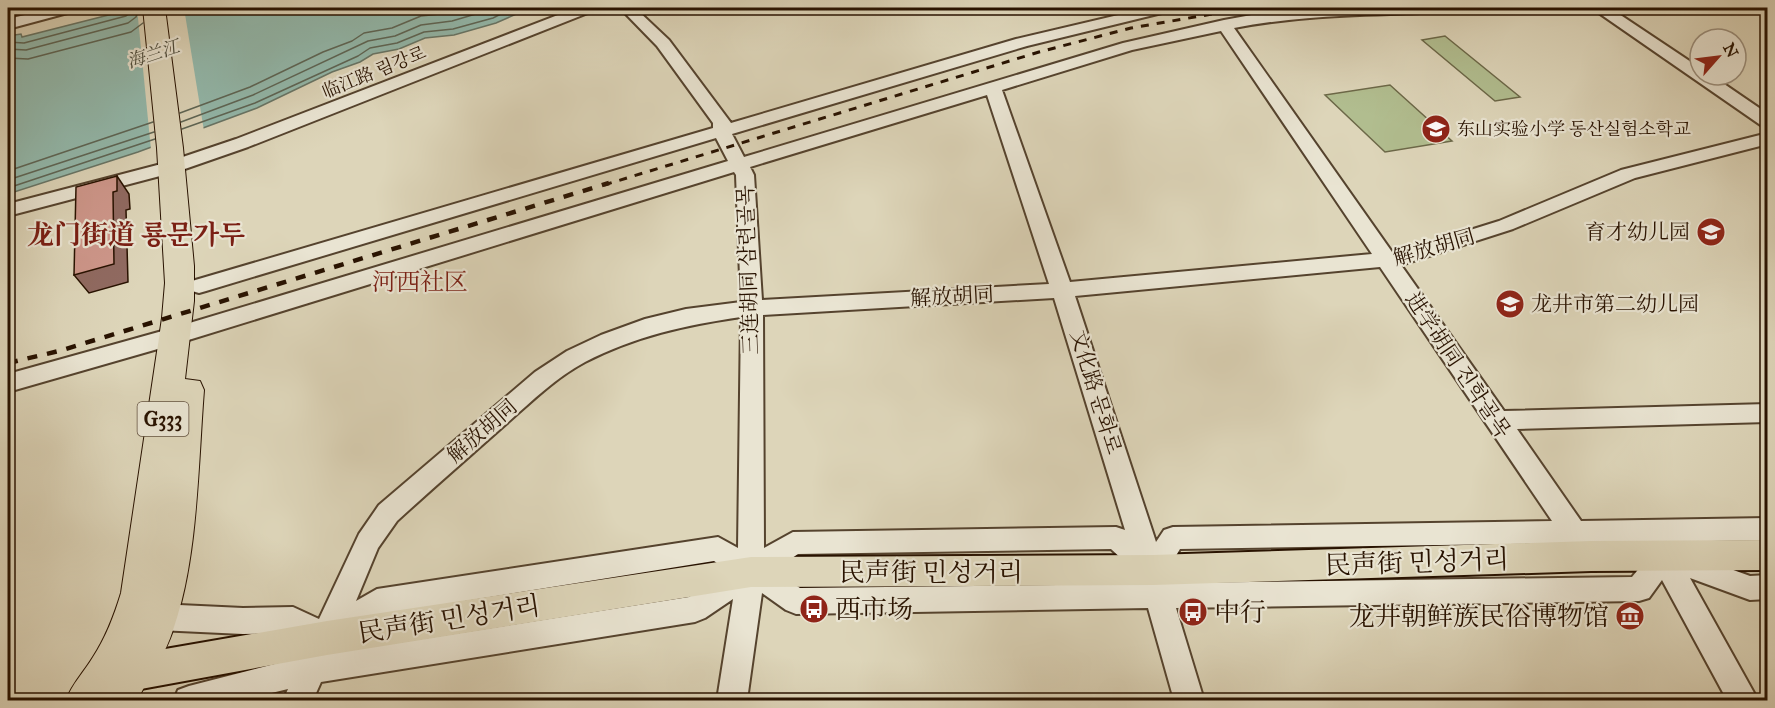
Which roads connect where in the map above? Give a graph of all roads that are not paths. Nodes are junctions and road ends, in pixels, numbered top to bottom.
1 (70, 8) edge
2 (154, 8) edge
3 (169, 8) edge
4 (588, 8) edge
5 (627, 8) edge
6 (1165, 8) edge
7 (1420, 8) edge
8 (1601, 8) edge
9 (8, 24) edge
10 (1224, 25) junction
11 (1688, 67) edge
12 (993, 87) junction
13 (1717, 87) edge
14 (1767, 122) edge
15 (722, 132) junction
16 (1767, 138) edge
17 (180, 157) junction
18 (741, 165) junction
19 (8, 210) edge
20 (1388, 261) junction
21 (199, 286) junction
22 (1064, 290) junction
23 (752, 308) junction
24 (184, 333) junction
25 (8, 383) edge
26 (1767, 413) edge
27 (1497, 420) junction
28 (1767, 529) edge
29 (1582, 544) junction
30 (1767, 555) edge
31 (1664, 557) junction
32 (751, 572) junction
33 (1156, 583) junction
34 (1767, 587) edge
35 (158, 617) junction
36 (320, 654) junction
37 (109, 688) edge
38 (189, 700) edge
39 (298, 700) edge
40 (732, 700) edge
41 (1190, 700) edge
42 (1743, 700) edge

1 - 9 street
2 - 17 highway, G333
3 - 17 highway, G333
4 - 17 street, 临江路 림강로
5 - 15 street, 三连胡同 삼련골목
6 - 15 street
7 - 10 street
8 - 11 street
10 - 12 street
10 - 20 street, 进学胡同 진학골목
12 - 18 street
12 - 22 street, 文化路 문화로
13 - 14 street
15 - 18 street, 三连胡同 삼련골목
15 - 21 street
16 - 20 street, 解放胡同
17 - 19 street, 临江路 림강로
17 - 21 highway, G333
17 - 24 highway, G333
18 - 23 street, 三连胡同 삼련골목
18 - 24 street
20 - 22 street, 解放胡同
20 - 27 street, 进学胡同 진학골목
21 - 24 highway, G333
22 - 23 street, 解放胡同
22 - 33 street, 文化路 문화로
23 - 32 street, 三连胡同 삼련골목
23 - 36 street, 解放胡同
24 - 25 street
24 - 35 highway, G333
24 - 37 highway, G333
26 - 27 street
27 - 29 street, 进学胡同 진학골목
28 - 29 street
29 - 31 main road, 民声街 민성거리
29 - 33 main road, 民声街 민성거리
30 - 31 main road, 民声街 민성거리
31 - 33 street
31 - 34 street
31 - 42 street
32 - 33 main road, 民声街 민성거리
32 - 36 main road, 民声街 민성거리
32 - 40 street, 三连胡同 삼련골목
33 - 41 street, 文化路 문화로
35 - 36 street
35 - 37 highway, G333
36 - 37 main road, 民声街 민성거리
36 - 38 street
36 - 39 street, 解放胡同

